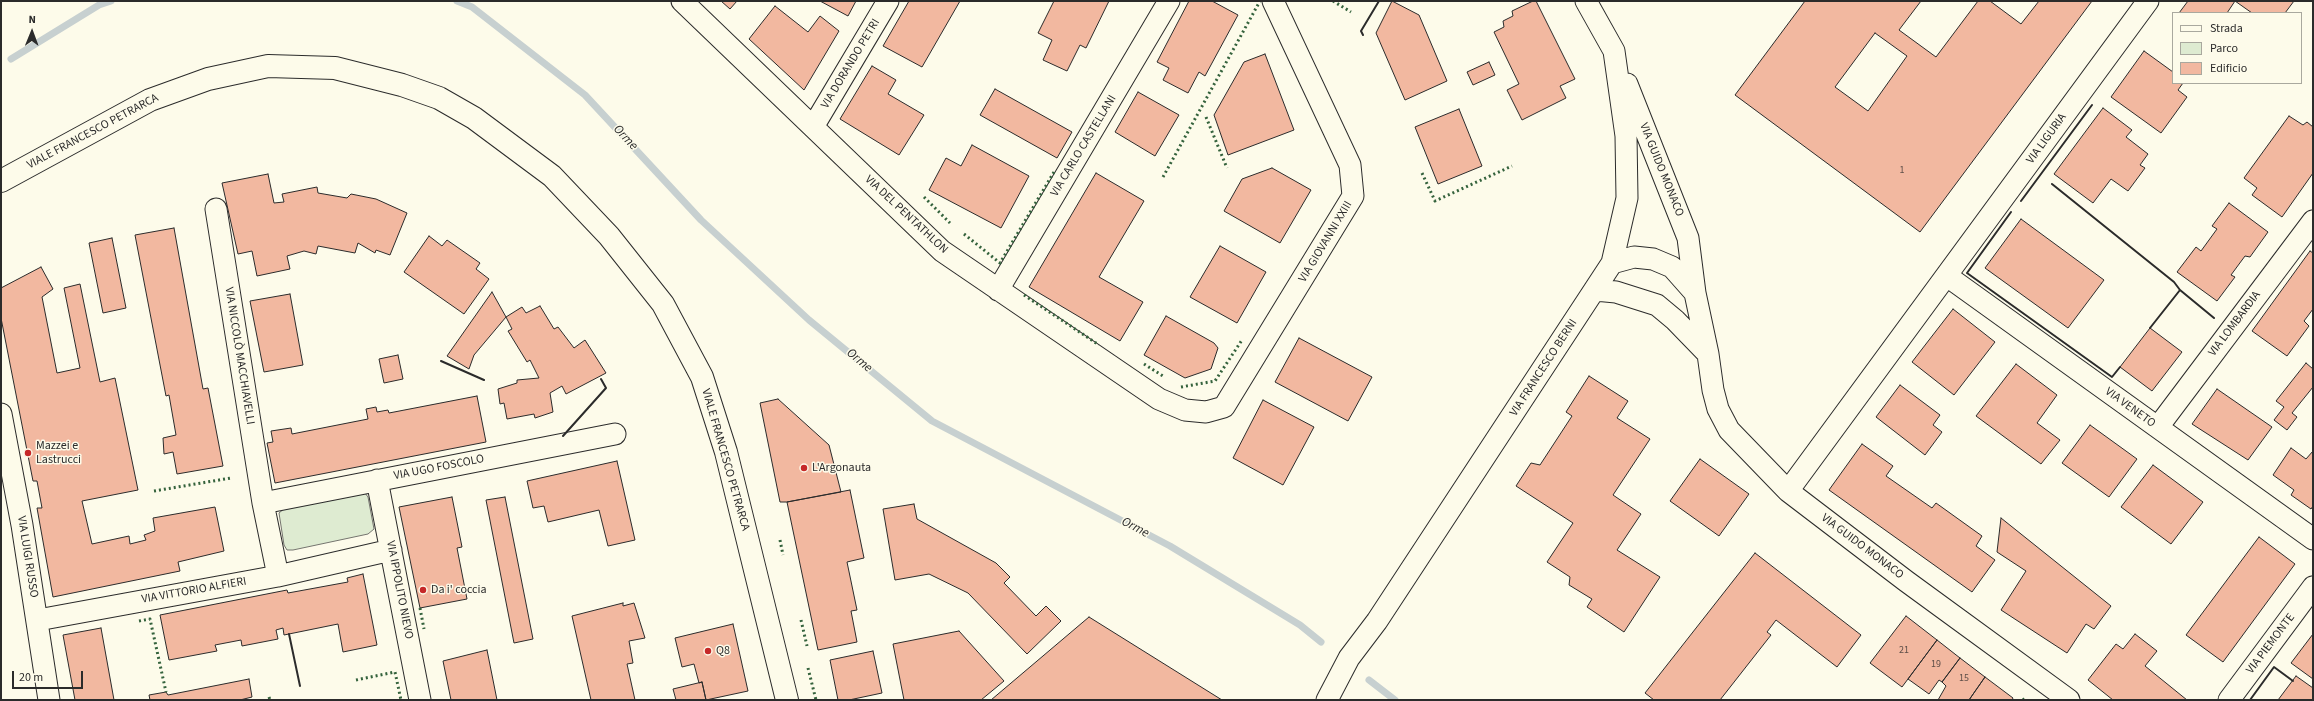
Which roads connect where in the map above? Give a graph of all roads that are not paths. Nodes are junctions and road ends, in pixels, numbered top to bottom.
1 (682, 1) edge
2 (888, 1) edge
3 (1169, 1) edge
4 (1272, 1) edge
5 (1586, 1) edge
6 (2148, 1) edge
7 (1614, 51) junction
8 (813, 127) junction
9 (1, 181) edge
10 (216, 209) dead end
11 (2313, 220) edge
12 (1612, 263) junction
13 (1947, 276) junction
14 (998, 290) junction
15 (1595, 290) junction
16 (1695, 293) junction
17 (1708, 354) junction
18 (1224, 407) joint
19 (1, 414) edge
20 (2158, 427) junction
21 (615, 434) dead end
22 (377, 480) junction
23 (1788, 491) junction
24 (263, 503) junction
25 (2313, 539) edge
26 (391, 550) junction
27 (278, 576) junction
28 (2313, 587) edge
29 (38, 620) junction
30 (49, 700) edge
31 (420, 700) edge
32 (787, 700) edge
33 (1327, 700) edge
34 (2069, 700) edge
35 (2229, 700) edge

1 - 8 street, VIA DEL PENTATHLON
2 - 8 street, VIA DORANDO PETRI
3 - 14 street, VIA CARLO CASTELLANI
4 - 18 street, VIA GIOVANNI XXIII
5 - 7 street, VIA FRANCESCO BERNI
6 - 13 street, VIA LIGURIA
7 - 12 street, VIA FRANCESCO BERNI
7 - 16 street, VIA GUIDO MONACO
8 - 14 street, VIA DEL PENTATHLON
9 - 32 main road, VIALE FRANCESCO PETRARCA
10 - 24 street, VIA NICCOLÒ MACCHIAVELLI
11 - 20 street, VIA LOMBARDIA
12 - 15 street, VIA FRANCESCO BERNI
12 - 16 street, VIA GUIDO MONACO
13 - 20 street, VIA VENETO
13 - 23 street, VIA LIGURIA
14 - 18 street, VIA DEL PENTATHLON
15 - 17 street
15 - 33 street, VIA FRANCESCO BERNI
16 - 17 street, VIA GUIDO MONACO
17 - 23 street, VIA GUIDO MONACO
19 - 29 street, VIA LUIGI RUSSO
20 - 25 street, VIA VENETO
21 - 22 street, VIA UGO FOSCOLO
22 - 24 street, VIA UGO FOSCOLO
22 - 26 street, VIA IPPOLITO NIEVO
23 - 34 street, VIA GUIDO MONACO
24 - 27 street
26 - 27 street, VIA VITTORIO ALFIERI
26 - 31 street, VIA IPPOLITO NIEVO
27 - 29 street, VIA VITTORIO ALFIERI
28 - 35 street, VIA PIEMONTE
29 - 30 street, VIA LUIGI RUSSO

